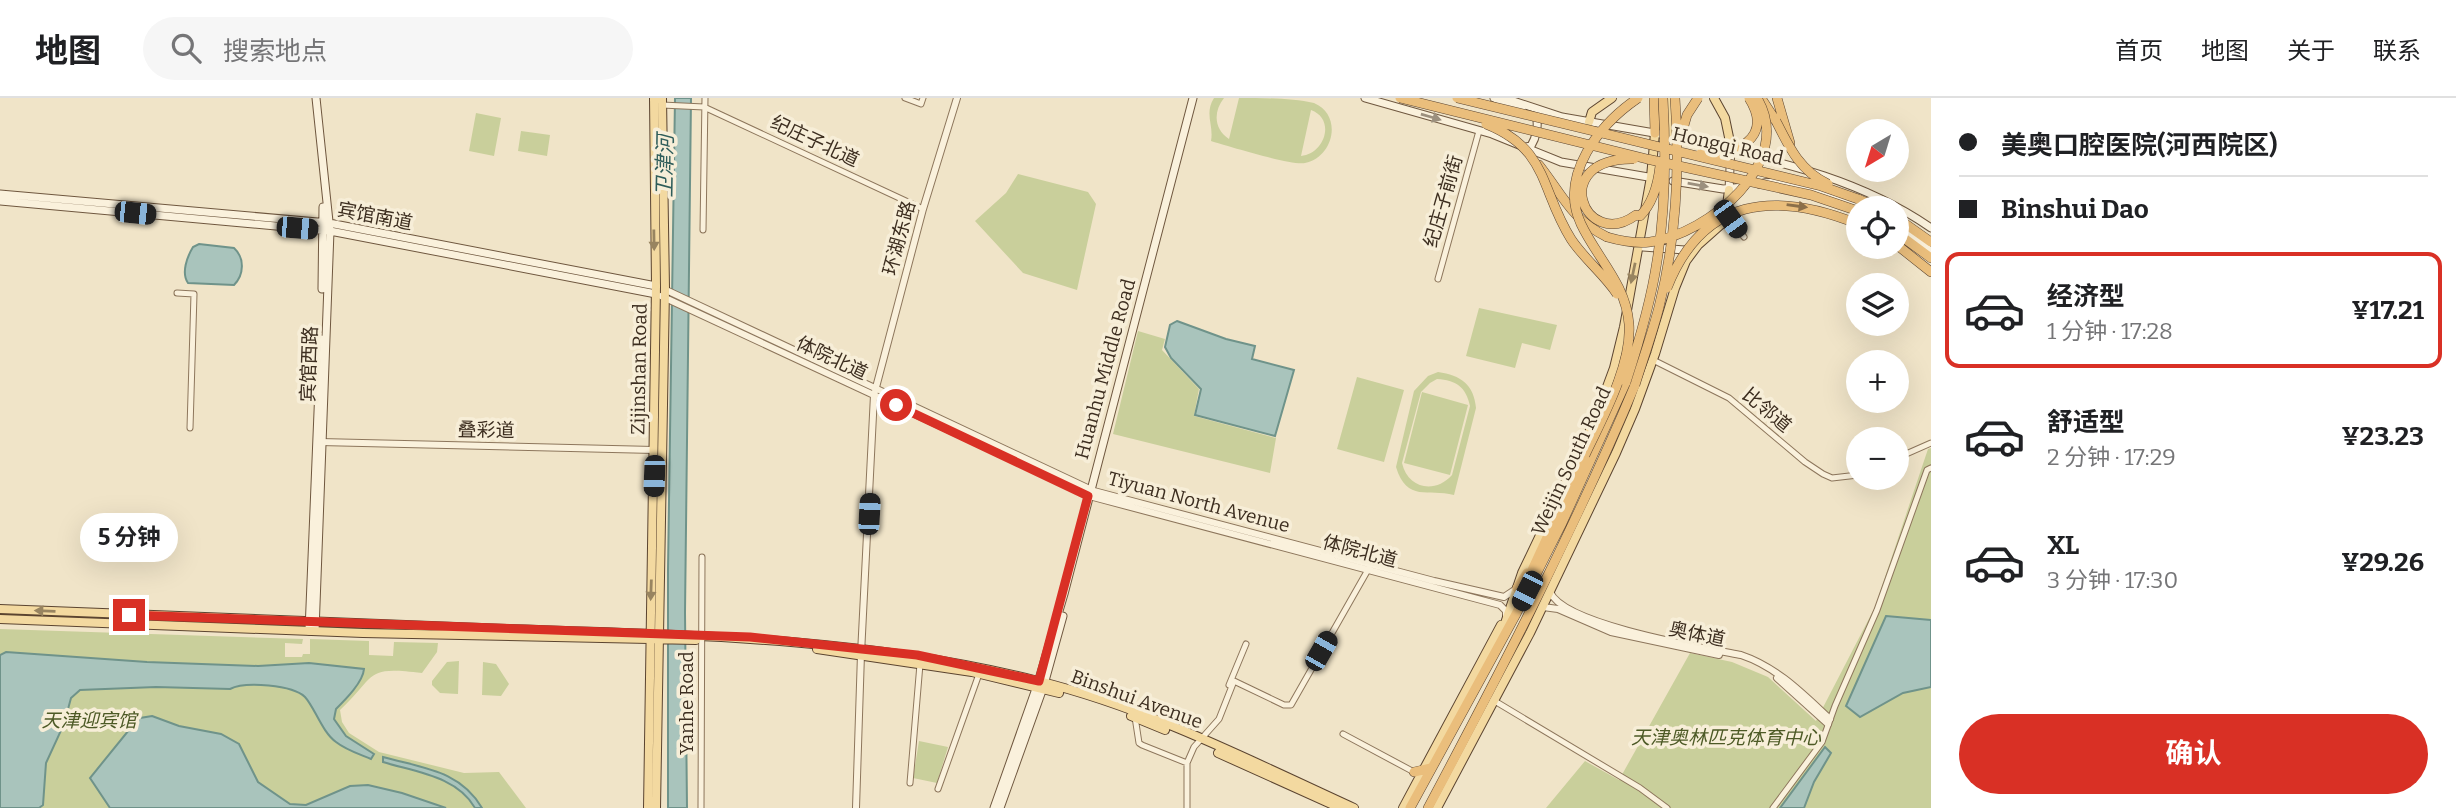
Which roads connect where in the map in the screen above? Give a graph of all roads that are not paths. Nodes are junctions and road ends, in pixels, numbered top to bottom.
1 (314, 98) edge
2 (705, 98) edge
3 (905, 98) edge
4 (923, 98) edge
5 (957, 98) edge
6 (1195, 98) edge
7 (1365, 98) edge
8 (1400, 98) edge
9 (1457, 98) edge
10 (1494, 98) edge
11 (1504, 98) edge
12 (1612, 98) edge
13 (1638, 98) edge
14 (1654, 98) edge
15 (1663, 98) edge
16 (1672, 98) edge
17 (1698, 98) edge
18 (1714, 98) edge
19 (1749, 98) edge
20 (1759, 98) edge
21 (1777, 98) edge
22 (661, 102) edge
23 (704, 107) junction
24 (1462, 114) junction
25 (1556, 116) junction
26 (1588, 122) junction
27 (1479, 131) junction
28 (1663, 136) junction
29 (1730, 146) junction
30 (1525, 147) junction
31 (1792, 151) junction
32 (1679, 154) junction
33 (1537, 157) junction
34 (1647, 159) junction
35 (1775, 160) junction
36 (1651, 177) junction
37 (1770, 181) junction
38 (1849, 184) junction
39 (1729, 190) junction
40 (0, 194) edge
41 (1849, 196) edge
42 (1852, 196) edge
43 (1843, 199) junction
44 (1846, 200) edge
45 (0, 201) edge
46 (1846, 207) edge
47 (923, 209) junction
48 (1846, 220) edge
49 (1727, 221) junction
50 (1909, 226) edge
51 (327, 227) junction
52 (1931, 228) edge
53 (703, 230) dead end
54 (1909, 235) edge
55 (1744, 237) dead end
56 (1909, 242) edge
57 (1931, 242) edge
58 (1637, 250) junction
59 (1931, 251) edge
60 (1909, 255) edge
61 (1931, 258) edge
62 (1687, 259) junction
63 (1931, 272) edge
64 (1438, 279) dead end
65 (661, 292) junction
66 (177, 293) dead end
67 (1658, 309) junction
68 (1628, 316) junction
69 (1653, 360) junction
70 (1630, 383) junction
71 (875, 392) junction
72 (190, 428) dead end
73 (319, 441) junction
74 (1931, 443) edge
75 (654, 450) junction
76 (1909, 453) edge
77 (1931, 468) edge
78 (1846, 476) edge
79 (1091, 493) junction
80 (702, 557) dead end
81 (1534, 563) junction
82 (1369, 567) junction
83 (1547, 577) junction
84 (1517, 588) junction
85 (1550, 592) junction
86 (1543, 607) junction
87 (0, 609) edge
88 (1508, 616) junction
89 (1529, 616) junction
90 (0, 618) edge
91 (312, 627) junction
92 (658, 636) junction
93 (701, 638) junction
94 (1246, 644) dead end
95 (1498, 644) junction
96 (861, 651) junction
97 (920, 663) junction
98 (979, 674) junction
99 (1040, 687) junction
100 (1491, 699) junction
101 (1135, 717) junction
102 (1829, 722) junction
103 (1212, 727) junction
104 (1343, 734) dead end
105 (1200, 741) junction
106 (1187, 763) junction
107 (1422, 774) junction
108 (910, 783) dead end
109 (939, 789) dead end
110 (648, 808) edge
111 (656, 808) edge
112 (701, 808) edge
113 (857, 808) edge
114 (994, 808) edge
115 (1000, 808) edge
116 (1187, 808) edge
117 (1340, 808) edge
118 (1354, 808) edge
119 (1408, 808) edge
120 (1428, 808) edge
121 (1437, 808) edge
122 (1667, 808) edge
123 (1773, 808) edge

1 - 51 main road, 宾馆西路
2 - 23 street
3 - 4 street
5 - 47 street, 环湖东路
6 - 79 main road, Huanhu Middle Road
7 -> 27 main road
8 - 24 highway, bridge
9 - 32 highway, Hongqi Road, bridge
10 - 30 main road
11 - 25 main road
12 - 26 main road
13 - 68 highway, bridge
14 - 28 highway
15 - 28 highway, Weijin South Road, bridge
16 - 28 main road
16 - 32 highway, Weijin South Road, bridge
17 - 32 highway, bridge
18 - 29 main road
19 - 32 highway, bridge
20 - 31 highway, bridge
20 - 33 highway, bridge
21 - 31 highway, bridge
22 - 23 street, 纪庄子北道
22 - 65 main road, Zijinshan Road
23 - 47 street, 纪庄子北道
23 - 53 street
24 - 33 highway, bridge
24 - 34 highway, Hongqi Road, bridge
25 - 26 main road
25 - 33 main road
26 - 28 main road
27 - 30 main road
27 - 64 street, 纪庄子前街
28 - 29 main road
28 - 34 highway, bridge
28 - 36 main road
28 - 70 highway, Weijin South Road, bridge
29 - 35 main road
29 - 39 main road
30 - 33 main road
31 - 42 highway, bridge
32 - 41 highway, Hongqi Road, bridge
32 - 67 highway, Weijin South Road, bridge
33 - 36 main road
33 - 68 highway, bridge
34 - 46 highway, Hongqi Road, bridge
35 - 37 main road
35 - 38 main road
36 -> 39 main road
36 - 58 main road
37 - 39 main road
37 - 43 main road
38 - 43 main road
38 - 52 main road
39 - 49 main road
40 - 51 main road, 宾馆南道
43 - 44 main road
45 - 51 main road, 宾馆南道
47 - 71 street, 环湖东路
67 -> 48 highway, bridge
49 - 55 street
49 - 62 main road
50 - 57 highway
51 - 65 main road, 宾馆南道
51 - 73 main road, 宾馆西路
54 - 59 main road
56 - 61 highway
58 - 62 main road
58 -> 84 main road
60 - 63 highway
62 - 69 main road
65 - 71 street, Tiyuan North Avenue
65 - 75 main road, Zijinshan Road
65 - 92 main road, Zijinshan Road
66 - 72 street
67 - 70 highway, Weijin South Road, bridge
68 - 81 highway, bridge
69 - 78 street, 比邻道
69 - 85 main road
70 - 83 highway, Weijin South Road
70 - 95 highway, Weijin South Road
71 - 79 street, Tiyuan North Avenue
71 - 96 street, 环湖东路
73 - 75 street, 叠彩道
73 - 91 main road, 宾馆西路
74 - 76 street
75 -> 92 main road, Zijinshan Road
77 - 102 street
79 - 82 street, 体院北道
79 - 99 main road, Huanhu Middle Road
80 - 93 street, Yanhe Road
81 - 84 highway
81 - 95 highway
82 - 84 street
82 - 88 street, 体院北道
82 - 103 street
83 - 85 highway
83 - 89 highway, Weijin South Road
84 - 88 main road
85 - 86 main road
85 - 102 street
86 - 89 highway
86 - 100 main road
86 - 102 street, 奥体道
91 -> 87 main road
88 - 95 main road
88 - 107 main road
89 - 100 highway, Weijin South Road
90 - 91 main road
91 - 92 main road, Binshui Avenue
92 - 93 main road, Binshui Avenue
92 - 110 main road, Zijinshan Road
92 - 111 main road, Zijinshan Road
93 - 96 main road, Binshui Avenue
93 - 112 street, Yanhe Road
94 - 103 street
95 - 107 highway, Weijin South Road
96 - 97 main road, Binshui Avenue
96 - 99 main road, Binshui Avenue
96 - 113 street, 环湖东路
97 - 98 main road, Binshui Avenue
97 - 108 street
98 - 99 main road, Binshui Avenue
98 - 109 street
99 - 101 main road, Binshui Avenue
99 - 105 main road, Binshui Avenue
99 - 114 main road, Huanhu Middle Road
99 - 115 main road, Huanhu Middle Road
100 - 120 highway, Weijin South Road
100 - 121 main road
100 - 122 street
101 - 105 main road, Binshui Avenue
101 - 106 street
102 - 123 street
103 - 105 street
104 - 107 street
105 - 106 street
105 - 117 main road
105 - 118 main road, Binshui Avenue
106 - 116 street
107 - 119 highway, Weijin South Road

